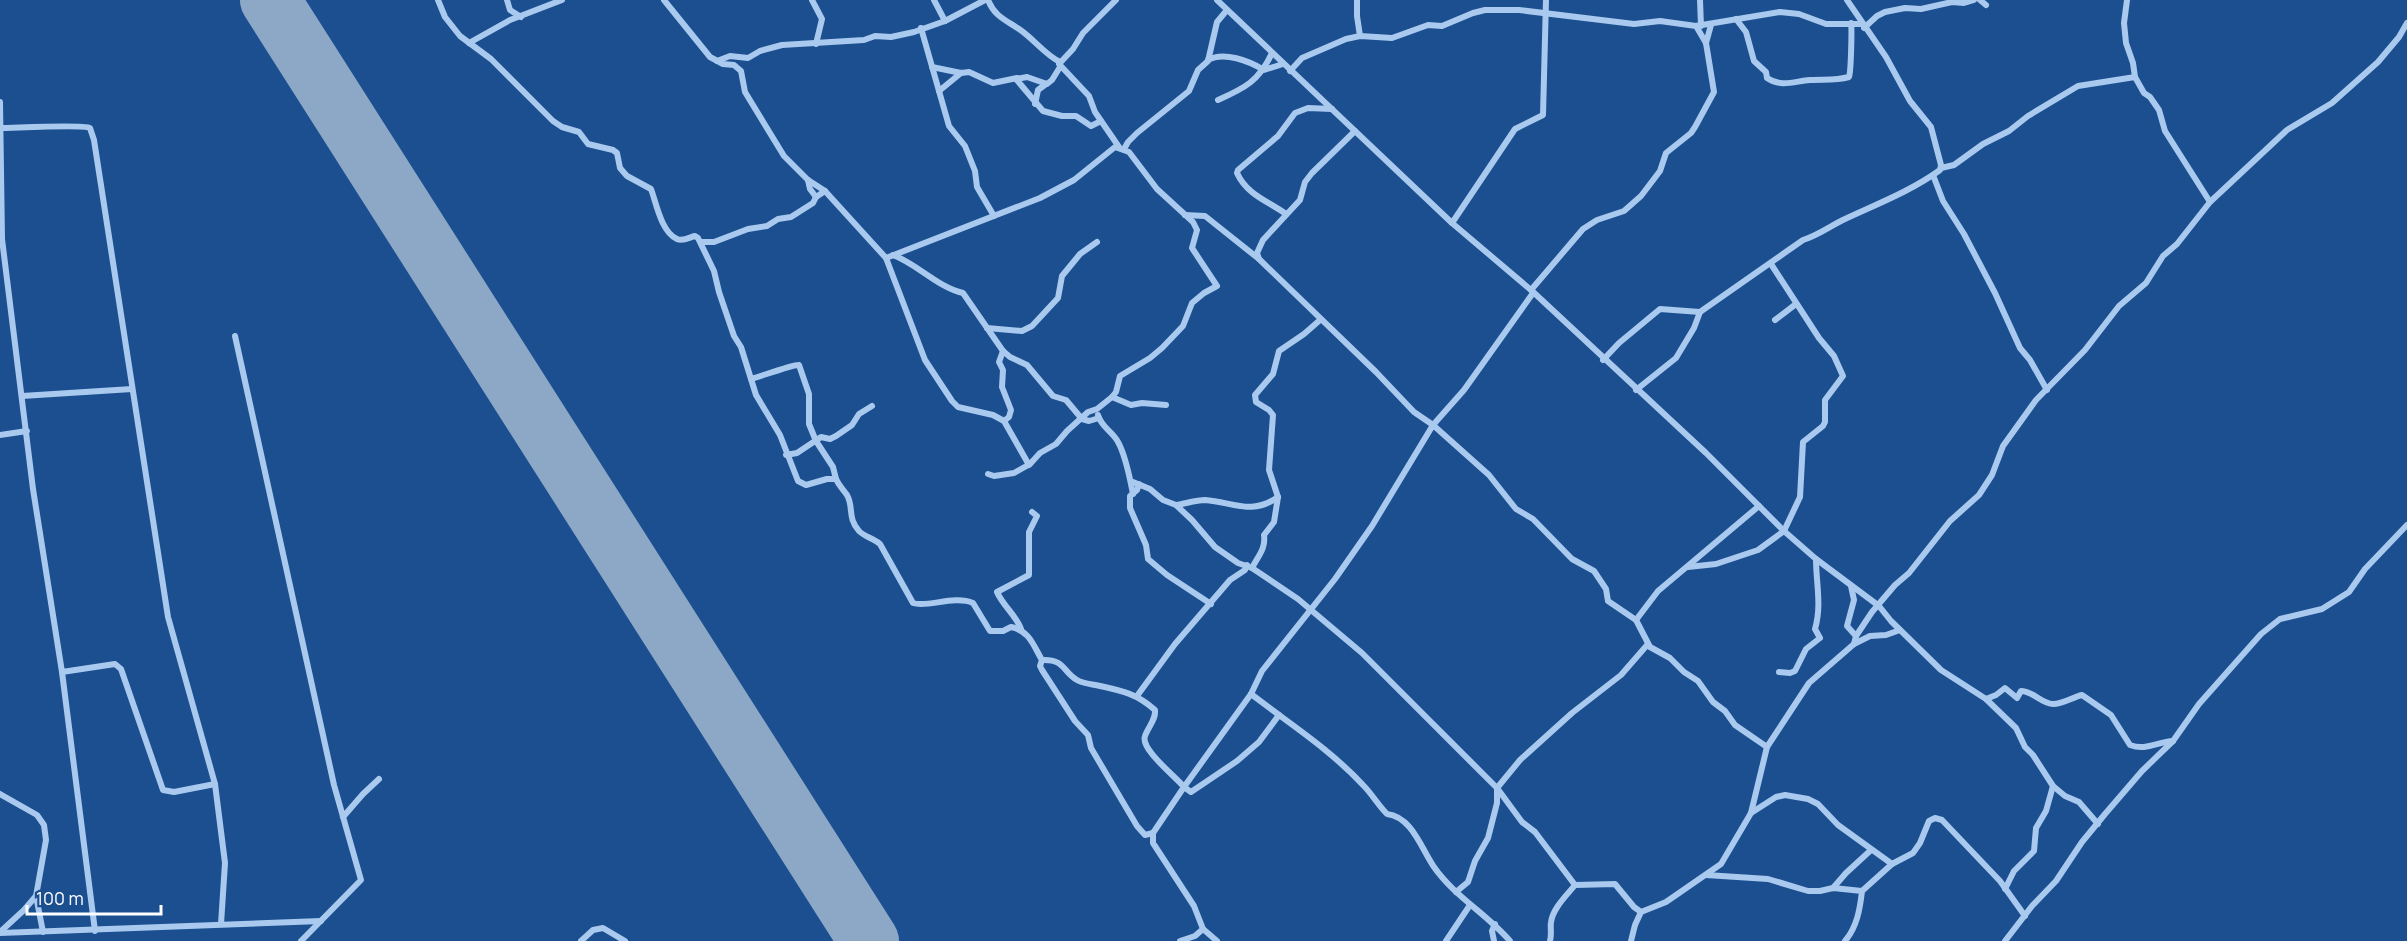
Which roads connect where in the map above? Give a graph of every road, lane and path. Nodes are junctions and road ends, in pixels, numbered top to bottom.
1 (438, 0) edge
2 (507, 0) edge
3 (562, 0) edge
4 (664, 0) edge
5 (812, 0) edge
6 (934, 0) edge
7 (986, 0) edge
8 (1116, 0) edge
9 (1217, 0) edge
10 (1357, 0) edge
11 (1546, 0) edge
12 (1700, 0) edge
13 (1847, 0) edge
14 (1974, 0) edge
15 (1980, 0) edge
16 (2127, 0) edge
17 (1986, 5) dead end
18 (510, 10) junction
19 (1227, 10) junction
20 (1546, 12) junction
21 (521, 17) junction
22 (1736, 19) junction
23 (510, 20) junction
24 (945, 21) junction
25 (1851, 23) junction
26 (2407, 23) edge
27 (1711, 25) junction
28 (1698, 26) junction
29 (1863, 26) junction
30 (921, 28) junction
31 (1360, 36) junction
32 (469, 43) junction
33 (1706, 43) junction
34 (816, 44) junction
35 (1272, 53) junction
36 (717, 61) junction
37 (1208, 61) junction
38 (1060, 64) junction
39 (1283, 64) junction
40 (932, 67) junction
41 (1264, 70) junction
42 (1290, 71) junction
43 (961, 73) junction
44 (2135, 77) junction
45 (1017, 78) junction
46 (1047, 84) junction
47 (939, 91) junction
48 (1218, 100) dead end
49 (0, 102) edge
50 (1035, 104) junction
51 (1332, 109) junction
52 (1101, 121) junction
53 (1, 128) edge
54 (1355, 131) junction
55 (1121, 148) junction
56 (1941, 168) junction
57 (1933, 175) junction
58 (808, 180) junction
59 (825, 191) junction
60 (816, 197) junction
61 (2210, 202) junction
62 (1286, 214) junction
63 (1184, 215) junction
64 (994, 216) junction
65 (1452, 222) junction
66 (701, 242) junction
67 (1097, 242) dead end
68 (889, 256) junction
69 (1259, 259) junction
70 (1771, 264) junction
71 (1532, 292) junction
72 (0, 293) edge
73 (9, 293) junction
74 (1796, 304) junction
75 (1700, 312) junction
76 (1320, 320) junction
77 (1775, 320) dead end
78 (987, 328) junction
79 (235, 336) dead end
80 (1003, 351) junction
81 (1604, 360) junction
82 (751, 380) junction
83 (132, 389) junction
84 (1636, 390) junction
85 (2047, 390) junction
86 (22, 396) junction
87 (1112, 397) junction
88 (1166, 405) dead end
89 (872, 406) dead end
90 (1097, 409) junction
91 (1099, 418) junction
92 (1082, 419) junction
93 (1004, 421) junction
94 (1433, 425) junction
95 (27, 431) junction
96 (0, 435) edge
97 (816, 441) junction
98 (786, 455) junction
99 (1027, 462) junction
100 (988, 474) dead end
101 (836, 479) junction
102 (1136, 483) junction
103 (1278, 497) junction
104 (1176, 505) junction
105 (1759, 506) junction
106 (1032, 512) dead end
107 (2407, 525) edge
108 (1784, 531) junction
109 (1816, 559) junction
110 (1249, 567) junction
111 (1688, 567) junction
112 (1851, 586) junction
113 (1211, 604) junction
114 (1879, 606) junction
115 (1310, 610) junction
116 (1636, 620) junction
117 (1021, 629) junction
118 (1900, 630) junction
119 (1856, 636) junction
120 (1648, 644) junction
121 (1854, 644) junction
122 (1042, 660) junction
123 (62, 672) junction
124 (1779, 672) dead end
125 (1251, 694) junction
126 (1137, 696) junction
127 (1986, 699) junction
128 (1279, 715) junction
129 (2173, 741) junction
130 (1767, 747) junction
131 (379, 779) dead end
132 (215, 784) junction
133 (2053, 786) junction
134 (1184, 787) junction
135 (1497, 788) junction
136 (0, 794) edge
137 (1751, 813) junction
138 (343, 817) junction
139 (2098, 824) junction
140 (1153, 833) junction
141 (1145, 835) junction
142 (1153, 843) junction
143 (1872, 850) junction
144 (1892, 864) junction
145 (1705, 875) junction
146 (1575, 885) junction
147 (1833, 888) junction
148 (2005, 889) junction
149 (1862, 891) junction
150 (1460, 893) junction
151 (36, 896) junction
152 (1470, 905) junction
153 (1641, 912) junction
154 (2025, 916) junction
155 (322, 921) junction
156 (221, 924) junction
157 (1495, 924) junction
158 (1203, 929) junction
159 (95, 931) junction
160 (0, 932) edge
161 (43, 932) junction
162 (301, 941) edge
163 (581, 941) edge
164 (625, 941) edge
165 (1180, 941) edge
166 (1217, 941) edge
167 (1446, 941) edge
168 (1494, 941) edge
169 (1510, 941) edge
170 (1550, 941) edge
171 (1631, 941) edge
172 (1845, 941) edge
173 (2005, 941) edge

1 - 32 street
2 - 18 street
3 - 21 street
4 - 36 street
5 - 34 street
6 - 24 street
7 - 24 street
7 - 38 street
8 - 38 street
9 - 19 street
10 - 31 street
11 - 20 street
12 - 28 street
13 - 29 street
14 - 29 street
15 - 17 street
16 - 44 street
18 - 21 street
18 - 23 street
19 - 35 street
19 - 37 street
20 - 28 street
20 - 31 street
20 - 65 street
21 - 23 street
22 - 25 street
22 - 25 street
22 - 27 street
23 - 32 street
24 - 30 street
25 - 29 street
26 - 61 street
27 - 28 street
27 - 33 street
28 - 33 street
29 - 56 street
30 - 34 street
30 - 40 street
31 - 42 street
32 - 66 street
33 - 71 street
34 - 36 street
35 - 39 street
35 - 41 street
36 - 58 street
37 - 41 street
37 - 55 street
38 - 46 street
38 - 52 street
39 - 41 street
39 - 42 street
40 - 43 street
40 - 47 street
41 - 48 street
42 - 51 street
43 - 45 street
43 - 47 street
44 - 56 street
44 - 61 street
45 - 46 street
45 - 50 street
46 - 50 street
47 - 64 street
49 - 53 street
50 - 52 street
51 - 54 street
51 - 62 street
52 - 55 street
53 - 73 street
53 - 83 street
54 - 62 street
54 - 65 street
55 - 63 street
55 - 64 street
56 - 57 street
57 - 70 street
57 - 85 street
58 - 59 street
58 - 60 street
59 - 60 street
59 - 68 street
60 - 66 street
61 - 85 street
62 - 69 street
63 - 69 street
63 - 87 street
64 - 68 street
65 - 71 street
66 - 82 street
67 - 78 street
68 - 78 street
68 - 93 street
69 - 76 street
70 - 74 street
70 - 75 street
71 - 81 street
71 - 94 street
72 - 73 street
73 - 86 street
74 - 77 street
74 - 108 street
75 - 81 street
75 - 84 street
76 - 94 street
76 - 103 street
78 - 80 street
79 - 138 street
80 - 92 street
80 - 93 street
81 - 84 street
82 - 97 street
82 - 98 street
83 - 86 street
83 - 132 street
84 - 105 street
85 - 114 street
86 - 95 street
87 - 88 street
87 - 90 street
89 - 97 street
90 - 91 street
90 - 92 street
91 - 92 street
91 - 102 street
92 - 99 street
93 - 99 street
94 - 115 street
94 - 116 street
95 - 96 street
95 - 123 street
97 - 98 street
97 - 101 street
98 - 101 street
99 - 100 street
101 - 117 street
102 - 104 street
102 - 113 street
103 - 104 street
103 - 110 street
104 - 110 street
105 - 108 street
105 - 111 street
106 - 117 street
107 - 129 street
108 - 109 street
108 - 111 street
109 - 112 street
109 - 124 street
110 - 113 street
110 - 115 street
111 - 116 street
112 - 114 street
112 - 119 street
113 - 126 street
114 - 118 street
114 - 119 street
115 - 125 street
115 - 135 street
116 - 120 street
117 - 122 street
118 - 121 street
118 - 127 street
119 - 121 street
120 - 130 street
120 - 135 street
121 - 130 street
122 - 126 street
122 - 141 street
123 - 132 street
123 - 159 street
125 - 128 street
125 - 134 street
126 - 134 street
127 - 129 street
127 - 133 street
128 - 134 street
128 - 150 street
129 - 139 street
130 - 137 street
131 - 138 street
132 - 156 street
133 - 139 street
133 - 148 street
134 - 140 street
135 - 146 street
135 - 150 street
136 - 151 street
137 - 143 street
137 - 145 street
138 - 155 street
139 - 154 street
140 - 141 street
140 - 142 street
141 - 142 street
142 - 158 street
143 - 144 street
143 - 147 street
144 - 148 street
144 - 149 street
145 - 147 street
145 - 153 street
146 - 153 street
146 - 170 street
147 - 149 street
148 - 154 street
149 - 172 street
150 - 152 street
151 - 160 street
151 - 161 street
152 - 157 street
152 - 167 street
153 - 171 street
154 - 173 street
155 - 156 street
155 - 162 street
156 - 159 street
157 - 168 street
157 - 169 street
158 - 165 street
158 - 166 street
159 - 161 street
160 - 161 street
163 - 164 street

